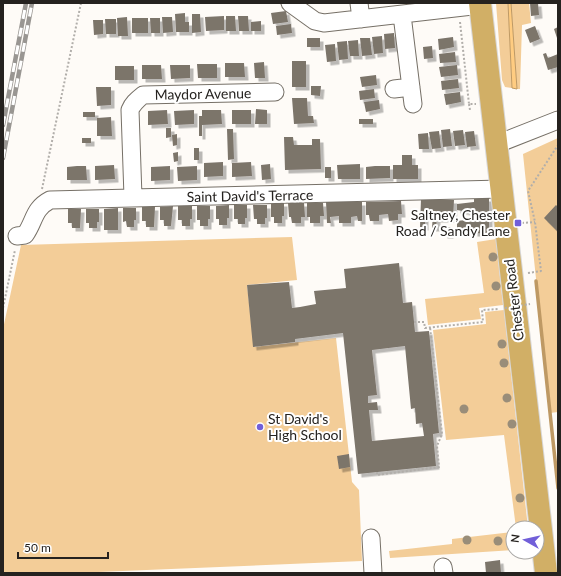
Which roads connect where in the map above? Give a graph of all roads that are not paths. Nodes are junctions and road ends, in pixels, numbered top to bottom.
1 (290, 3) edge
2 (480, 4) edge
3 (360, 11) edge
4 (402, 16) junction
5 (411, 87) junction
6 (394, 89) dead end
7 (275, 92) dead end
8 (413, 104) dead end
9 (558, 120) edge
10 (497, 144) junction
11 (502, 189) junction
12 (133, 197) junction
13 (17, 236) road end
14 (371, 538) dead end
15 (373, 573) edge
16 (546, 573) edge

1 - 3 street
2 - 4 street
2 - 10 main road, Chester Road
3 - 4 street
4 - 5 street
5 - 6 street
5 - 8 street
7 - 12 street, Maydor Avenue
9 - 10 street
10 - 11 main road, Chester Road
11 - 12 street, Saint David's Terrace
11 - 16 main road, Chester Road
12 - 13 street, Saint David's Terrace
14 - 15 street

